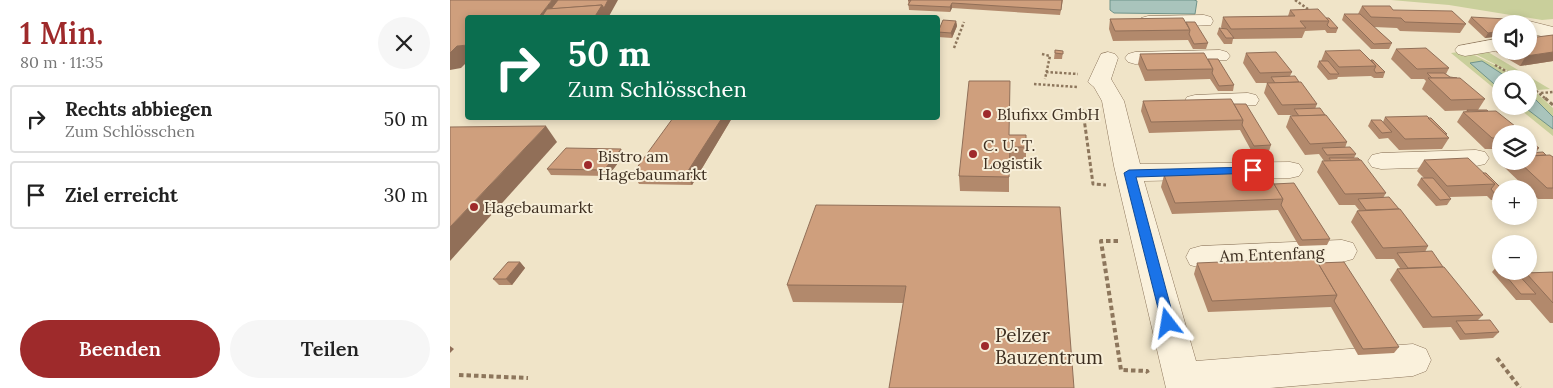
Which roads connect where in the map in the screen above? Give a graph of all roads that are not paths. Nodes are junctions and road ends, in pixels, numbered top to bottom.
1 (1204, 21) dead end
2 (1129, 22) edge
3 (1537, 29) edge
4 (1553, 34) edge
5 (1537, 38) edge
6 (1492, 46) edge
7 (1465, 50) dead end
8 (1220, 56) dead end
9 (1135, 58) dead end
10 (1098, 78) road end
11 (1248, 100) dead end
12 (1174, 103) edge
13 (1476, 158) dead end
14 (1381, 161) dead end
15 (1290, 170) dead end
16 (1121, 179) junction
17 (1342, 251) dead end
18 (1202, 257) dead end
19 (1413, 360) dead end
20 (1172, 382) edge

1 - 2 street
3 - 4 street
4 - 5 street
6 - 7 street
8 - 9 street
10 - 16 street
11 - 12 street
13 - 14 street
15 - 16 street
16 - 20 street
17 - 18 street, Am Entenfang
19 - 20 street

